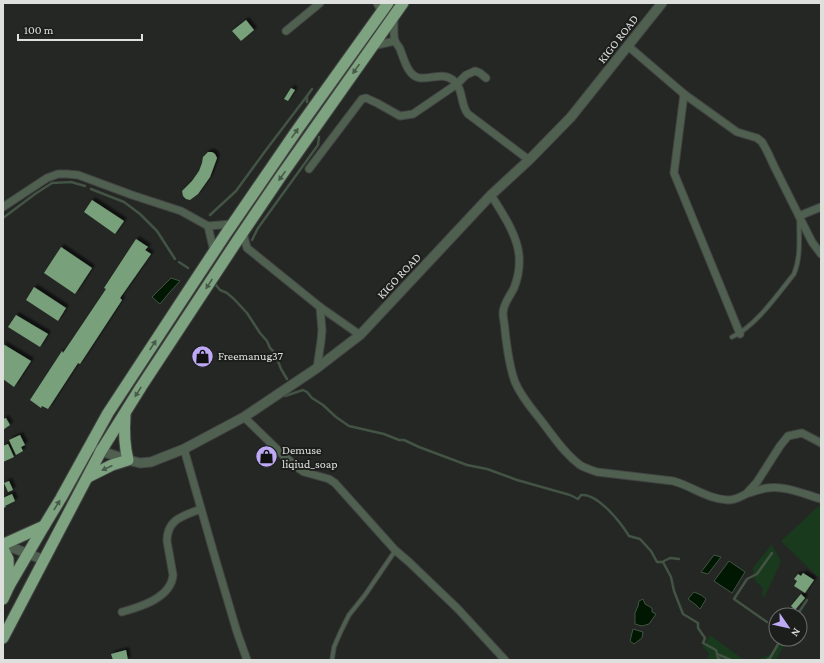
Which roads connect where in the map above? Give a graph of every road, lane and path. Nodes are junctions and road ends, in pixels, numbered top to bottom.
1 (320, 3) edge
2 (388, 3) edge
3 (403, 3) edge
4 (662, 3) edge
5 (380, 8) edge
6 (394, 16) junction
7 (286, 31) dead end
8 (395, 40) junction
9 (372, 46) junction
10 (628, 46) junction
11 (486, 78) dead end
12 (457, 84) junction
13 (684, 94) junction
14 (529, 160) junction
15 (309, 169) dead end
16 (491, 195) junction
17 (3, 207) edge
18 (821, 207) edge
19 (799, 216) junction
20 (232, 224) junction
21 (208, 226) junction
22 (243, 233) junction
23 (247, 248) junction
24 (232, 249) junction
25 (214, 252) junction
26 (821, 254) edge
27 (320, 307) junction
28 (740, 334) junction
29 (360, 335) junction
30 (732, 337) dead end
31 (317, 368) junction
32 (125, 413) junction
33 (244, 417) junction
34 (821, 443) edge
35 (90, 446) junction
36 (184, 449) junction
37 (101, 451) junction
38 (128, 460) junction
39 (88, 477) junction
40 (745, 495) junction
41 (821, 499) edge
42 (201, 509) junction
43 (44, 526) junction
44 (3, 546) edge
45 (396, 550) junction
46 (28, 553) junction
47 (44, 560) junction
48 (9, 586) junction
49 (3, 599) edge
50 (122, 612) dead end
51 (3, 638) edge
52 (247, 660) edge
53 (332, 660) edge
54 (505, 660) edge

1 - 7 street
2 - 5 highway
3 - 6 highway
4 - 10 street, KIGO ROAD
20 -> 5 highway
6 - 8 street
6 - 9 highway
8 - 9 street
8 - 12 street
9 -> 22 highway
10 - 13 street
10 - 14 street, KIGO ROAD
11 - 12 street
12 - 14 street
12 - 15 street
13 - 19 street
13 - 28 street
14 - 16 street, KIGO ROAD
16 - 29 street, KIGO ROAD
16 - 40 street
17 - 21 street
18 - 19 street
19 - 26 street
19 - 28 lane
20 - 21 street
20 - 25 highway
21 - 25 street
22 - 23 street
22 - 24 highway
23 - 24 street
23 - 27 street
24 -> 32 highway
35 -> 25 highway
27 - 29 street
27 - 31 street
28 - 30 lane
29 - 31 street, KIGO ROAD
31 - 33 street, KIGO ROAD
32 - 37 highway
32 - 38 highway
33 - 36 street, KIGO ROAD
33 - 45 street
34 - 40 street
35 - 37 street, KIGO ROAD
43 -> 35 highway
36 - 38 street, KIGO ROAD
36 - 42 street
37 - 38 street, KIGO ROAD
37 - 39 highway
38 -> 39 highway
39 - 47 highway
40 - 41 street
42 - 50 street
42 - 52 street
43 - 44 highway
43 - 46 highway
44 - 46 street
44 - 48 highway
45 - 53 lane
45 - 54 street
46 - 47 street
46 - 48 highway
47 - 51 highway
48 - 49 highway

